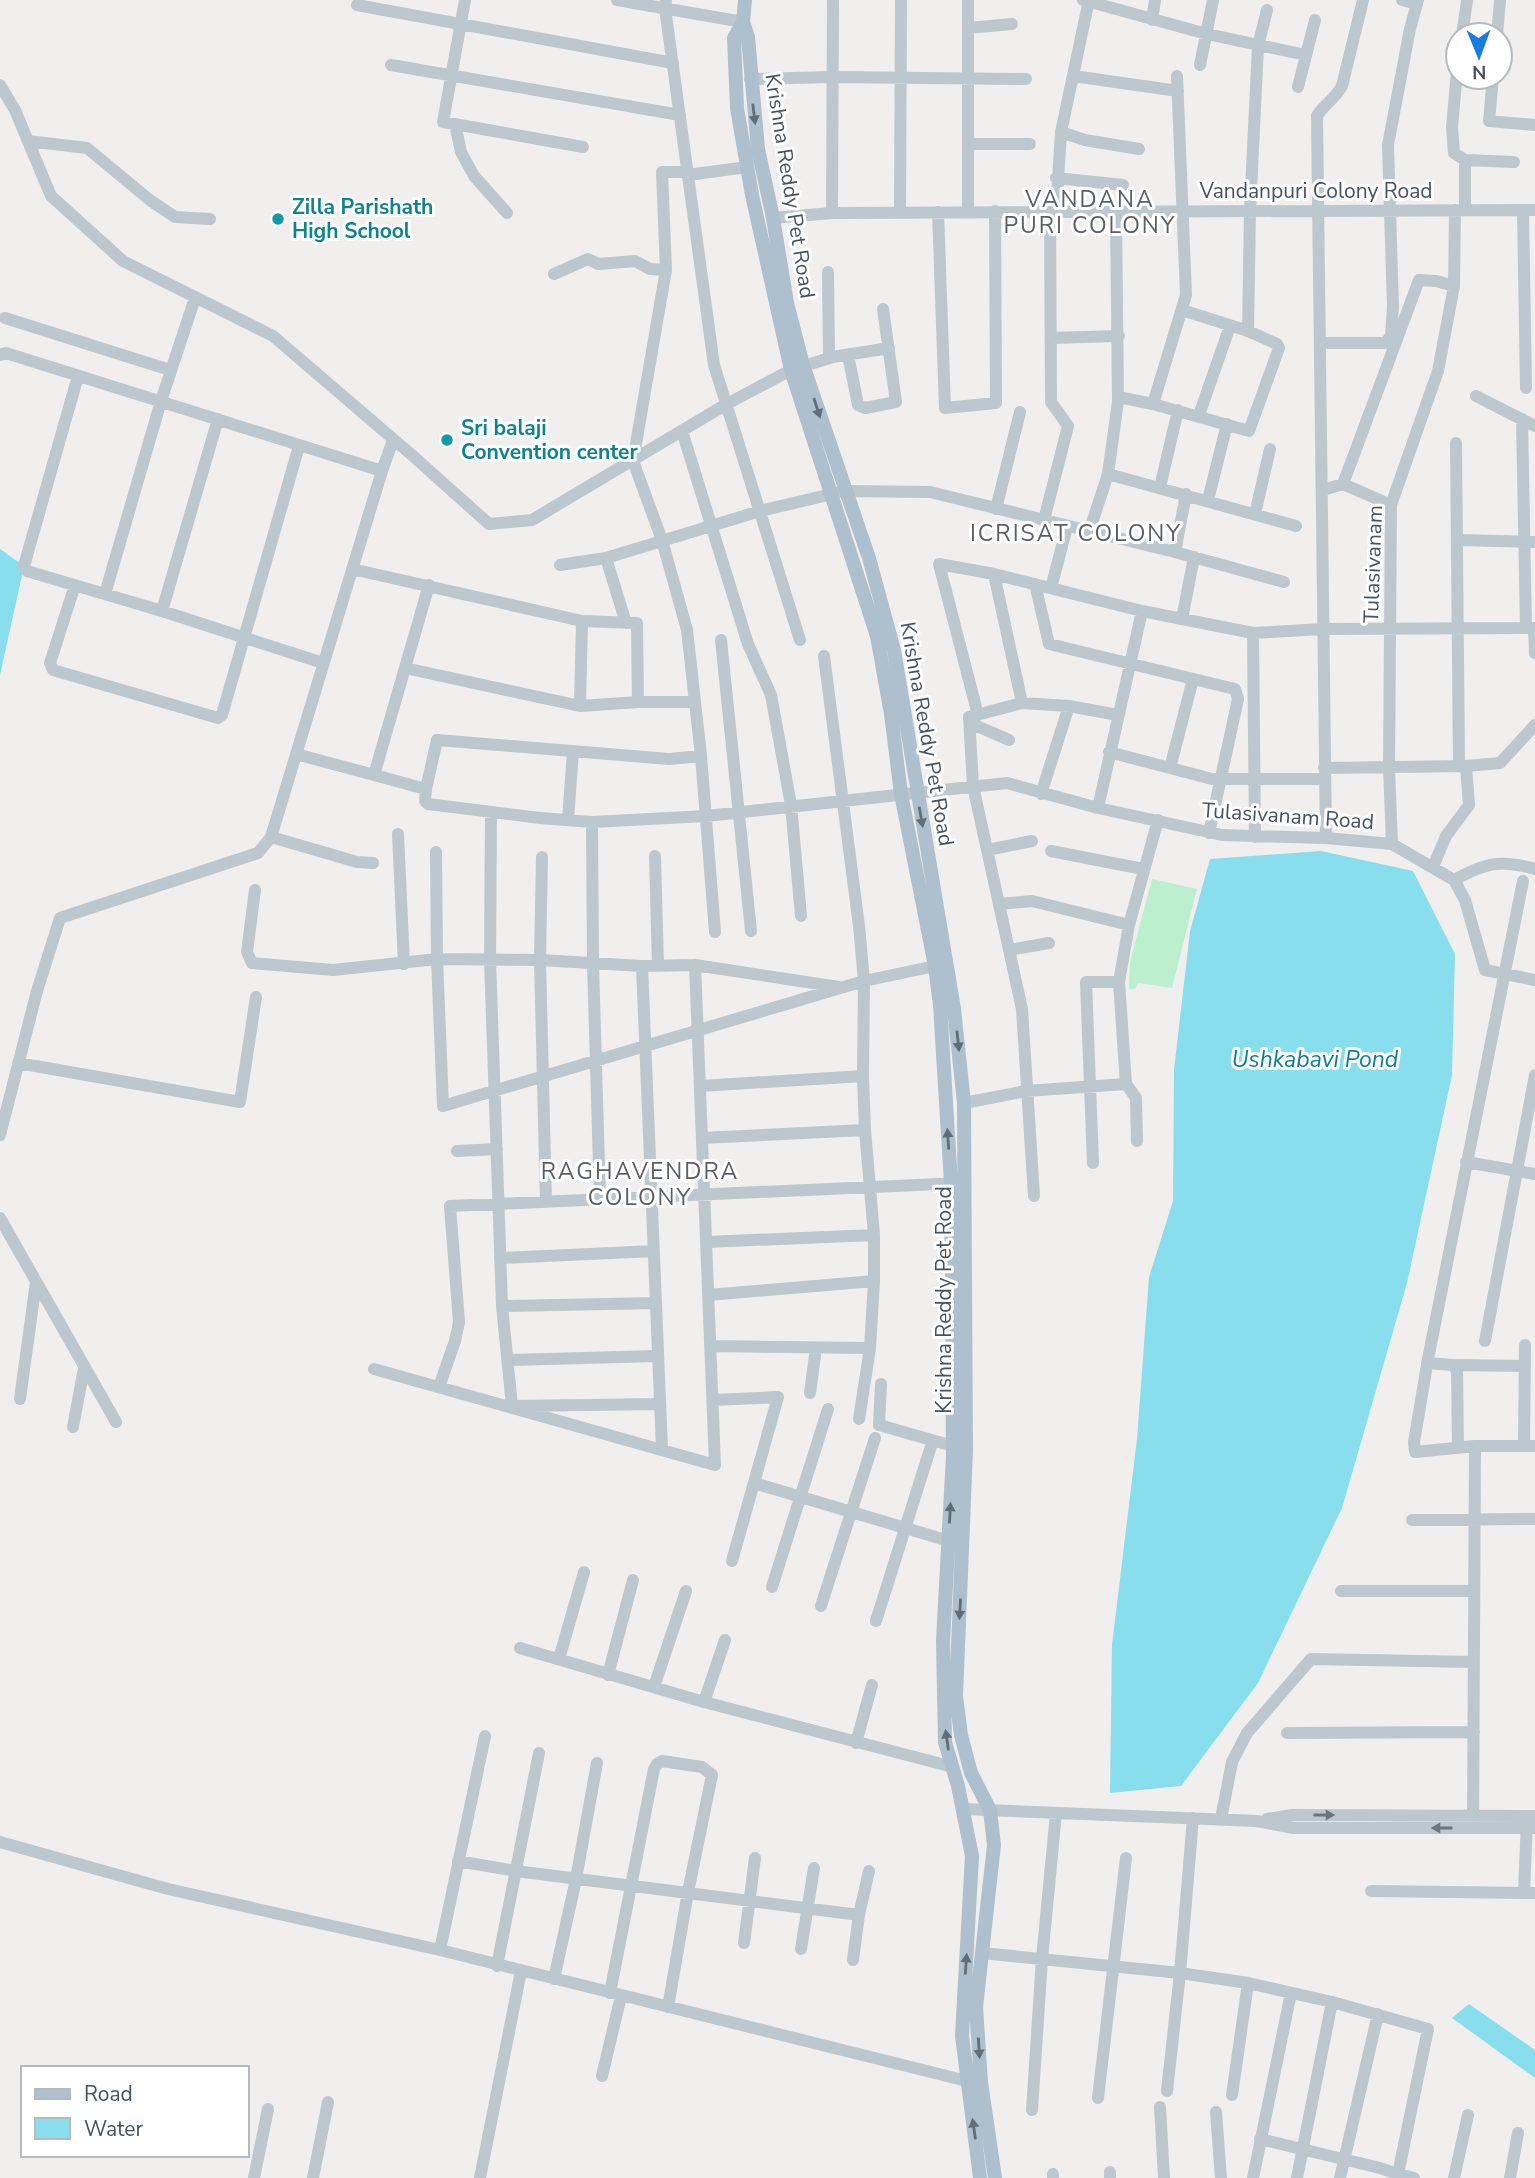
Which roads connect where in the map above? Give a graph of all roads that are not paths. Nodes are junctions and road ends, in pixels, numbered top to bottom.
1 (465, 0) edge
2 (617, 0) edge
3 (745, 0) edge
4 (833, 0) edge
5 (901, 0) edge
6 (968, 0) edge
7 (1155, 0) edge
8 (1213, 0) edge
9 (1363, 0) edge
10 (1402, 0) edge
11 (1500, 0) edge
12 (1087, 1) edge
13 (1468, 1) edge
14 (1417, 2) edge
15 (666, 4) edge
16 (357, 5) dead end
17 (1267, 10) dead end
18 (1152, 20) junction
19 (1315, 20) dead end
20 (1464, 21) edge
21 (1498, 21) edge
22 (743, 22) junction
23 (1012, 24) dead end
24 (460, 25) junction
25 (968, 28) junction
26 (1207, 34) junction
27 (1258, 46) junction
28 (1306, 55) junction
29 (673, 63) junction
30 (391, 65) dead end
31 (1200, 65) dead end
32 (451, 76) junction
33 (1073, 76) junction
34 (1177, 76) dead end
35 (833, 77) junction
36 (901, 77) junction
37 (968, 78) junction
38 (750, 79) junction
39 (1026, 79) dead end
40 (0, 85) edge
41 (1298, 87) dead end
42 (1455, 91) edge
43 (1492, 91) edge
44 (1178, 92) junction
45 (680, 115) junction
46 (454, 124) junction
47 (1535, 125) edge
48 (1060, 132) junction
49 (28, 141) junction
50 (968, 144) junction
51 (1030, 145) dead end
52 (583, 147) dead end
53 (1139, 149) dead end
54 (1465, 160) junction
55 (1514, 162) dead end
56 (747, 167) junction
57 (688, 173) junction
58 (1056, 178) junction
59 (1124, 186) dead end
60 (1318, 210) junction
61 (1389, 210) junction
62 (1460, 210) junction
63 (1529, 210) edge
64 (995, 211) junction
65 (1116, 211) junction
66 (1183, 211) junction
67 (1250, 211) junction
68 (900, 212) junction
69 (938, 212) junction
70 (968, 212) junction
71 (1053, 212) junction
72 (507, 213) dead end
73 (832, 213) junction
74 (773, 218) junction
75 (210, 219) dead end
76 (666, 270) junction
77 (828, 272) dead end
78 (554, 274) dead end
79 (1529, 274) edge
80 (1454, 286) junction
81 (195, 298) junction
82 (883, 309) dead end
83 (1182, 310) junction
84 (5, 318) dead end
85 (1230, 326) junction
86 (1248, 331) junction
87 (1119, 336) junction
88 (1051, 338) junction
89 (1320, 343) junction
90 (889, 348) junction
91 (0, 355) edge
92 (848, 355) junction
93 (829, 358) junction
94 (797, 368) junction
95 (170, 370) junction
96 (78, 376) junction
97 (1526, 388) dead end
98 (1476, 396) dead end
99 (1118, 397) junction
100 (161, 401) junction
101 (1153, 404) junction
102 (725, 405) junction
103 (1178, 410) junction
104 (1020, 412) dead end
105 (1199, 415) junction
106 (218, 419) junction
107 (1522, 419) junction
108 (1227, 424) junction
109 (1535, 426) edge
110 (682, 431) junction
111 (393, 440) junction
112 (1456, 443) dead end
113 (299, 446) junction
114 (1270, 449) dead end
115 (633, 461) junction
116 (382, 471) junction
117 (1108, 474) junction
118 (1343, 484) junction
119 (1160, 487) junction
120 (1323, 490) junction
121 (838, 493) junction
122 (1186, 494) junction
123 (1208, 500) junction
124 (1391, 505) junction
125 (996, 509) junction
126 (760, 511) junction
127 (1255, 514) junction
128 (1044, 520) junction
129 (711, 525) junction
130 (1296, 526) dead end
131 (1068, 527) junction
132 (1088, 532) junction
133 (662, 540) junction
134 (1457, 540) junction
135 (1530, 542) edge
136 (1175, 552) junction
137 (1194, 557) junction
138 (606, 558) junction
139 (560, 565) dead end
140 (352, 569) junction
141 (994, 574) junction
142 (1284, 582) dead end
143 (1035, 584) junction
144 (75, 585) junction
145 (429, 585) junction
146 (1051, 588) junction
147 (105, 594) junction
148 (162, 611) junction
149 (1142, 611) junction
150 (1182, 619) junction
151 (582, 621) junction
152 (626, 623) junction
153 (1532, 628) edge
154 (1323, 629) junction
155 (1457, 629) junction
156 (1390, 630) junction
157 (1253, 633) junction
158 (244, 638) junction
159 (721, 640) dead end
160 (800, 640) dead end
161 (1535, 653) edge
162 (824, 656) dead end
163 (323, 663) junction
164 (1130, 663) junction
165 (405, 668) junction
166 (1192, 679) junction
167 (638, 702) junction
168 (695, 702) junction
169 (1022, 703) junction
170 (580, 706) junction
171 (1069, 706) junction
172 (1118, 715) junction
173 (974, 719) junction
174 (1535, 724) edge
175 (1009, 740) dead end
176 (573, 751) junction
177 (1109, 752) junction
178 (296, 754) junction
179 (701, 756) junction
180 (1462, 765) junction
181 (1170, 768) junction
182 (1389, 768) junction
183 (1324, 774) junction
184 (374, 775) junction
185 (1222, 779) junction
186 (1253, 779) junction
187 (973, 786) junction
188 (426, 789) junction
189 (917, 792) junction
190 (901, 794) junction
191 (1041, 794) junction
192 (841, 800) junction
193 (791, 805) junction
194 (1098, 808) junction
195 (740, 811) junction
196 (491, 812) junction
197 (706, 816) junction
198 (568, 820) junction
199 (1158, 820) junction
200 (592, 822) junction
201 (1209, 833) junction
202 (398, 834) dead end
203 (271, 837) junction
204 (1255, 837) junction
205 (1326, 838) junction
206 (1032, 841) dead end
207 (1392, 844) junction
208 (987, 850) junction
209 (1051, 851) dead end
210 (436, 852) dead end
211 (655, 856) dead end
212 (542, 857) dead end
213 (373, 863) dead end
214 (1433, 867) junction
215 (1143, 869) junction
216 (1535, 869) edge
217 (1454, 880) junction
218 (1523, 881) dead end
219 (255, 890) dead end
220 (999, 904) junction
221 (801, 916) dead end
222 (1129, 926) junction
223 (715, 932) dead end
224 (751, 932) dead end
225 (1049, 943) dead end
226 (1009, 950) junction
227 (437, 960) junction
228 (490, 960) junction
229 (540, 960) junction
230 (404, 964) junction
231 (593, 964) junction
232 (695, 965) junction
233 (642, 966) junction
234 (658, 966) junction
235 (934, 966) junction
236 (1504, 975) junction
237 (1535, 980) edge
238 (864, 981) junction
239 (1119, 982) junction
240 (843, 987) junction
241 (256, 997) dead end
242 (697, 1031) junction
243 (645, 1047) junction
244 (596, 1062) junction
245 (19, 1063) junction
246 (1535, 1075) edge
247 (863, 1076) junction
248 (544, 1077) junction
249 (1126, 1084) junction
250 (700, 1086) junction
251 (1091, 1087) junction
252 (1026, 1091) junction
253 (496, 1092) junction
254 (964, 1103) junction
255 (864, 1130) junction
256 (0, 1135) edge
257 (702, 1138) junction
258 (1137, 1141) dead end
259 (497, 1149) junction
260 (457, 1151) dead end
261 (1466, 1162) junction
262 (1093, 1163) dead end
263 (1517, 1171) junction
264 (1535, 1174) edge
265 (958, 1183) junction
266 (870, 1187) junction
267 (704, 1194) junction
268 (1034, 1196) dead end
269 (651, 1197) junction
270 (600, 1199) junction
271 (547, 1202) junction
272 (499, 1204) junction
273 (0, 1218) edge
274 (874, 1235) junction
275 (706, 1242) junction
276 (654, 1251) junction
277 (500, 1258) junction
278 (874, 1281) junction
279 (36, 1282) junction
280 (708, 1295) junction
281 (656, 1303) junction
282 (502, 1306) junction
283 (1485, 1341) dead end
284 (1525, 1345) dead end
285 (710, 1346) junction
286 (816, 1348) junction
287 (870, 1348) junction
288 (658, 1356) junction
289 (509, 1360) junction
290 (1427, 1363) junction
291 (1453, 1365) junction
292 (1525, 1366) junction
293 (84, 1368) junction
294 (374, 1369) dead end
295 (881, 1384) dead end
296 (439, 1387) junction
297 (810, 1393) dead end
298 (20, 1399) dead end
299 (713, 1400) junction
300 (660, 1404) junction
301 (512, 1406) junction
302 (828, 1409) dead end
303 (859, 1419) dead end
304 (116, 1422) dead end
305 (73, 1427) dead end
306 (875, 1438) dead end
307 (931, 1446) dead end
308 (953, 1446) junction
309 (1475, 1446) junction
310 (1529, 1446) edge
311 (1458, 1447) junction
312 (662, 1450) junction
313 (754, 1483) junction
314 (800, 1496) junction
315 (852, 1511) junction
316 (1475, 1518) junction
317 (1535, 1519) edge
318 (1412, 1520) dead end
319 (905, 1527) junction
320 (949, 1541) junction
321 (732, 1561) dead end
322 (584, 1572) dead end
323 (633, 1580) dead end
324 (772, 1587) dead end
325 (685, 1591) dead end
326 (1341, 1591) dead end
327 (1474, 1591) junction
328 (821, 1606) dead end
329 (876, 1621) dead end
330 (725, 1640) dead end
331 (520, 1648) dead end
332 (559, 1659) junction
333 (1474, 1662) junction
334 (608, 1675) junction
335 (872, 1685) dead end
336 (654, 1687) junction
337 (704, 1702) junction
338 (1474, 1732) junction
339 (1287, 1733) dead end
340 (485, 1736) dead end
341 (856, 1743) junction
342 (539, 1753) dead end
343 (597, 1763) dead end
344 (953, 1767) junction
345 (964, 1809) junction
346 (990, 1810) junction
347 (1056, 1813) junction
348 (1193, 1818) junction
349 (1221, 1819) junction
350 (1473, 1822) junction
351 (1531, 1822) edge
352 (0, 1842) edge
353 (755, 1858) dead end
354 (1126, 1858) dead end
355 (458, 1861) junction
356 (972, 1862) junction
357 (993, 1862) junction
358 (814, 1868) dead end
359 (516, 1871) junction
360 (869, 1871) dead end
361 (576, 1879) junction
362 (631, 1886) junction
363 (1371, 1891) dead end
364 (688, 1892) junction
365 (1529, 1893) edge
366 (750, 1901) junction
367 (807, 1909) junction
368 (859, 1916) junction
369 (744, 1943) dead end
370 (801, 1949) dead end
371 (440, 1950) junction
372 (982, 1953) junction
373 (1042, 1959) junction
374 (853, 1961) dead end
375 (497, 1966) junction
376 (1114, 1968) junction
377 (521, 1971) junction
378 (1180, 1973) junction
379 (554, 1979) junction
380 (1248, 1983) junction
381 (1291, 1993) junction
382 (615, 1995) junction
383 (1332, 2002) junction
384 (668, 2007) junction
385 (1378, 2014) junction
386 (602, 2076) dead end
387 (967, 2081) junction
388 (1167, 2091) dead end
389 (1232, 2095) dead end
390 (1098, 2098) dead end
391 (328, 2102) dead end
392 (1160, 2107) dead end
393 (268, 2109) dead end
394 (1032, 2110) dead end
395 (1216, 2112) dead end
396 (1468, 2115) dead end
397 (1518, 2133) dead end
398 (1260, 2139) junction
399 (1303, 2149) junction
400 (1343, 2160) junction
401 (1397, 2176) edge
402 (254, 2178) edge
403 (313, 2178) edge
404 (480, 2178) edge
405 (980, 2178) edge
406 (995, 2178) edge
407 (1164, 2178) edge
408 (1221, 2178) edge
409 (1253, 2178) edge
410 (1297, 2178) edge
411 (1340, 2178) edge
412 (1414, 2178) edge
413 (1454, 2178) edge
414 (1510, 2178) edge

1 - 24 street
2 - 15 street
3 - 22 main road
4 - 35 street
5 - 36 street
6 - 25 street
7 - 18 street
8 - 26 street
9 - 60 street
10 - 14 street
11 - 21 street
12 - 18 street
12 - 33 street
13 - 20 street
14 - 61 street
15 - 22 street
15 - 29 street
16 - 24 street
17 - 27 street
18 - 26 street
19 - 28 street
22 - 38 main road, Krishna Reddy Pet Road
22 - 56 main road, Krishna Reddy Pet Road
23 - 25 street
24 - 29 street
24 - 32 street
25 - 37 street
26 - 27 street
26 - 31 street
27 - 28 street
27 - 67 street
28 - 41 street
29 - 45 street
30 - 32 street
32 - 45 street
32 - 46 street
33 - 44 street
33 - 48 street
34 - 44 street
35 - 36 street
35 - 38 street
35 - 73 street
36 - 37 street
36 - 68 street
37 - 39 street
37 - 50 street
38 -> 74 main road, Krishna Reddy Pet Road
40 - 49 street
42 - 54 street
43 - 47 street
44 - 66 street
45 - 57 street
46 - 52 street
46 - 72 street
48 - 53 street
48 - 58 street
49 - 75 street
49 - 81 street
50 - 51 street
50 - 70 street
54 - 55 street
54 - 62 street, Tulasivanam
56 - 57 street
56 - 94 main road, Krishna Reddy Pet Road
57 - 76 street
57 - 102 street
58 - 59 street
58 - 71 street
60 - 61 street, Vandanpuri Colony Road
60 - 67 street, Vandanpuri Colony Road
60 - 89 street
61 - 62 street, Vandanpuri Colony Road
61 - 89 street
62 - 63 street, Vandanpuri Colony Road
62 - 80 street, Tulasivanam
63 - 79 street
64 - 69 street
64 - 70 street, Vandanpuri Colony Road
64 - 71 street, Vandanpuri Colony Road
65 - 66 street, Vandanpuri Colony Road
65 - 71 street, Vandanpuri Colony Road
65 - 87 street
66 - 67 street, Vandanpuri Colony Road
66 - 83 street
67 - 86 street
68 - 69 street, Vandanpuri Colony Road
68 - 73 street, Vandanpuri Colony Road
69 - 70 street, Vandanpuri Colony Road
71 - 88 street
73 - 74 street, Vandanpuri Colony Road
74 - 94 main road, Krishna Reddy Pet Road
76 - 78 street
76 - 115 street
77 - 93 street
79 - 97 street
80 - 118 street
80 - 124 street, Tulasivanam
81 - 95 street
81 - 111 street
82 - 90 street
83 - 85 street
83 - 101 street
84 - 95 street
85 - 86 street
85 - 105 street
86 - 108 street
87 - 88 street
87 - 99 street
88 - 128 street
89 - 120 street
90 - 92 street
90 - 92 street
91 - 96 street
92 - 93 street
93 - 94 street
94 - 102 street
94 - 121 main road, Krishna Reddy Pet Road
95 - 100 street
96 - 100 street
96 - 144 street
98 - 107 street
99 - 101 street
99 - 117 street
100 - 106 street
100 - 147 street
101 - 103 street
102 - 110 street
102 - 126 street
103 - 105 street
103 - 119 street
104 - 125 street
105 - 108 street
106 - 113 street
106 - 148 street
107 - 109 street
107 - 135 street
108 - 123 street
110 - 115 street
110 - 129 street
111 - 115 street
111 - 116 street
112 - 134 street
113 - 116 street
113 - 158 street
114 - 127 street
115 - 133 street
116 - 140 street
117 - 119 street
117 - 132 street
118 - 120 street
118 - 124 street
119 - 122 street
120 - 154 street
121 - 125 street
121 - 126 street
121 - 189 main road, Krishna Reddy Pet Road
121 - 190 main road, Krishna Reddy Pet Road
122 - 123 street
122 - 136 street
123 - 127 street
124 - 156 street, Tulasivanam
125 - 128 street
126 - 129 street
126 - 160 street
127 - 130 street
128 - 131 street
129 - 133 street
129 - 193 street
131 - 132 street
131 - 146 street
132 - 136 street
133 - 138 street
133 - 168 street
134 - 135 street
134 - 155 street
135 - 153 street
136 - 137 street
137 - 142 street
137 - 150 street
138 - 139 street
138 - 152 street
140 - 145 street
140 - 163 street
141 - 143 street
141 - 169 street
141 - 173 street
143 - 146 street
143 - 164 street
144 - 147 street
144 - 158 street
145 - 151 street
145 - 165 street
146 - 149 street
147 - 148 street
148 - 158 street
149 - 150 street
149 - 164 street
150 - 157 street
151 - 152 street
151 - 170 street
152 - 167 street
153 - 155 street
153 - 161 street
154 - 156 street
154 - 157 street
154 - 183 street
155 - 156 street
155 - 180 street
156 - 182 street, Tulasivanam
157 - 186 street
158 - 163 street
159 - 195 street
162 - 192 street
163 - 178 street
164 - 166 street
164 - 172 street
165 - 170 street
165 - 184 street
166 - 181 street
166 - 185 street
167 - 168 street
167 - 170 street
168 - 179 street
169 - 171 street
169 - 173 street
171 - 172 street
171 - 191 street
172 - 177 street
173 - 175 street
173 - 187 street
174 - 180 street
176 - 179 street
176 - 188 street
176 - 198 street
177 - 181 street
177 - 194 street
178 - 184 street
178 - 203 street
179 - 197 street
180 - 182 street
180 - 214 street
181 - 185 street
182 - 183 street
182 - 207 street, Tulasivanam
183 - 186 street
183 - 205 street
184 - 188 street
185 - 186 street
185 - 201 street
186 - 204 street
187 - 189 street, Tulasivanam Road
187 - 191 street, Tulasivanam Road
187 - 208 street
188 - 196 street, Tulasivanam Road
189 - 190 street, Tulasivanam Road
189 -> 254 main road, Krishna Reddy Pet Road
190 - 192 street, Tulasivanam Road
190 - 235 main road, Krishna Reddy Pet Road
191 - 194 street, Tulasivanam Road
192 - 193 street, Tulasivanam Road
192 - 238 street
193 - 195 street, Tulasivanam Road
193 - 221 street
194 - 199 street, Tulasivanam Road
195 - 197 street, Tulasivanam Road
195 - 224 street
196 - 198 street, Tulasivanam Road
196 - 228 street
197 - 200 street, Tulasivanam Road
197 - 223 street
198 - 200 street, Tulasivanam Road
199 - 201 street, Tulasivanam Road
199 - 215 street
200 - 231 street
201 - 204 street, Tulasivanam Road
202 - 230 street
203 - 213 street
203 - 245 street
204 - 205 street, Tulasivanam Road
205 - 207 street, Tulasivanam Road
206 - 208 street
207 - 214 street, Tulasivanam Road
208 - 220 street
209 - 215 street
210 - 227 street
211 - 234 street
212 - 229 street
214 - 217 street, Tulasivanam Road
215 - 222 street
216 - 217 street
217 - 236 street
218 - 236 street
219 - 230 street
220 - 222 street
220 - 226 street
222 - 239 street
225 - 226 street
226 - 252 street
227 - 228 street
227 - 230 street
227 - 253 street
228 - 229 street
228 - 253 street
229 - 231 street
229 - 248 street
231 - 233 street
231 - 244 street
232 - 234 street
232 - 240 street
232 - 242 street
233 - 234 street
233 - 243 street
235 - 238 street
265 -> 235 main road, Krishna Reddy Pet Road
236 - 237 street
236 - 261 street
238 - 240 street
238 - 247 street
239 - 249 street
239 - 251 street
240 - 242 street
241 - 245 street
242 - 243 street
242 - 250 street
243 - 244 street
243 - 269 street
244 - 248 street
244 - 270 street
245 - 256 street
246 - 263 street
247 - 250 street
247 - 255 street
248 - 253 street
248 - 271 street
249 - 251 street
249 - 258 street
250 - 257 street
251 - 252 street
251 - 262 street
252 - 254 street
252 - 268 street
253 - 259 street
254 - 265 main road, Krishna Reddy Pet Road
255 - 257 street
255 - 266 street
257 - 267 street
259 - 260 street
259 - 272 street
261 - 263 street
261 - 290 street
263 - 264 street
263 - 283 street
265 - 266 street
265 - 308 main road, Krishna Reddy Pet Road
265 -> 346 main road, Krishna Reddy Pet Road
266 - 267 street
266 - 274 street
267 - 269 street
267 - 275 street
269 - 270 street
269 - 276 street
270 - 271 street
271 - 272 street
272 - 277 street
272 - 296 street
273 - 279 street
274 - 275 street
274 - 278 street
275 - 280 street
276 - 277 street
276 - 281 street
277 - 282 street
278 - 280 street
278 - 287 street
279 - 293 street
279 - 298 street
280 - 285 street
281 - 282 street
281 - 288 street
282 - 289 street
284 - 292 street
285 - 286 street
285 - 299 street
286 - 287 street
286 - 297 street
287 - 303 street
288 - 289 street
288 - 300 street
289 - 301 street
290 - 291 street
290 - 311 street
291 - 292 street
291 - 311 street
292 - 310 street
293 - 304 street
293 - 305 street
294 - 296 street
295 - 308 street
296 - 301 street
299 - 312 street
299 - 313 street
300 - 301 street
300 - 312 street
301 - 312 street
302 - 314 street
306 - 315 street
307 - 319 street
320 -> 308 main road, Krishna Reddy Pet Road
309 - 310 street
309 - 311 street
309 - 316 street
313 - 314 street
313 - 321 street
314 - 315 street
314 - 324 street
315 - 319 street
315 - 328 street
316 - 317 street
316 - 318 street
316 - 327 street
319 - 320 street
319 - 329 street
344 -> 320 main road, Krishna Reddy Pet Road
322 - 332 street
323 - 334 street
325 - 336 street
326 - 327 street
327 - 333 street
330 - 337 street
331 - 332 street
332 - 334 street
333 - 338 street
333 - 349 street
334 - 336 street
335 - 341 street
336 - 337 street
337 - 341 street
338 - 339 street
338 - 350 street
340 - 355 street
341 - 344 street
342 - 359 street
343 - 361 street
344 - 345 main road, Krishna Reddy Pet Road
345 - 346 street
345 - 356 main road, Krishna Reddy Pet Road
346 - 347 street
346 - 357 main road, Krishna Reddy Pet Road
347 - 348 street
347 - 373 street
348 - 349 street
348 - 378 street
349 - 350 street
350 - 351 street
351 - 365 street
352 - 371 street
353 - 366 street
354 - 376 street
355 - 359 street
355 - 371 street
356 - 357 main road
387 -> 356 main road, Krishna Reddy Pet Road
357 - 372 main road, Krishna Reddy Pet Road
358 - 367 street
359 - 361 street
359 - 375 street
360 - 368 street
361 - 362 street
361 - 379 street
362 - 364 street
362 - 364 street
362 - 382 street
363 - 365 street
364 - 366 street
364 - 384 street
366 - 367 street
366 - 369 street
367 - 368 street
367 - 370 street
368 - 374 street
371 - 375 street
372 - 373 street
372 -> 406 main road, Krishna Reddy Pet Road
373 - 376 street
373 - 394 street
375 - 377 street
376 - 378 street
376 - 390 street
377 - 379 street
377 - 404 street
378 - 380 street
378 - 388 street
379 - 382 street
380 - 381 street
380 - 389 street
381 - 383 street
381 - 398 street
382 - 384 street
382 - 386 street
383 - 385 street
383 - 399 street
384 - 387 street
385 - 400 street
385 - 401 street
405 -> 387 main road, Krishna Reddy Pet Road
391 - 403 street
392 - 407 street
393 - 402 street
395 - 408 street
396 - 413 street
397 - 414 street
398 - 399 street
398 - 409 street
399 - 400 street
399 - 410 street
400 - 401 street
400 - 411 street
401 - 412 street

